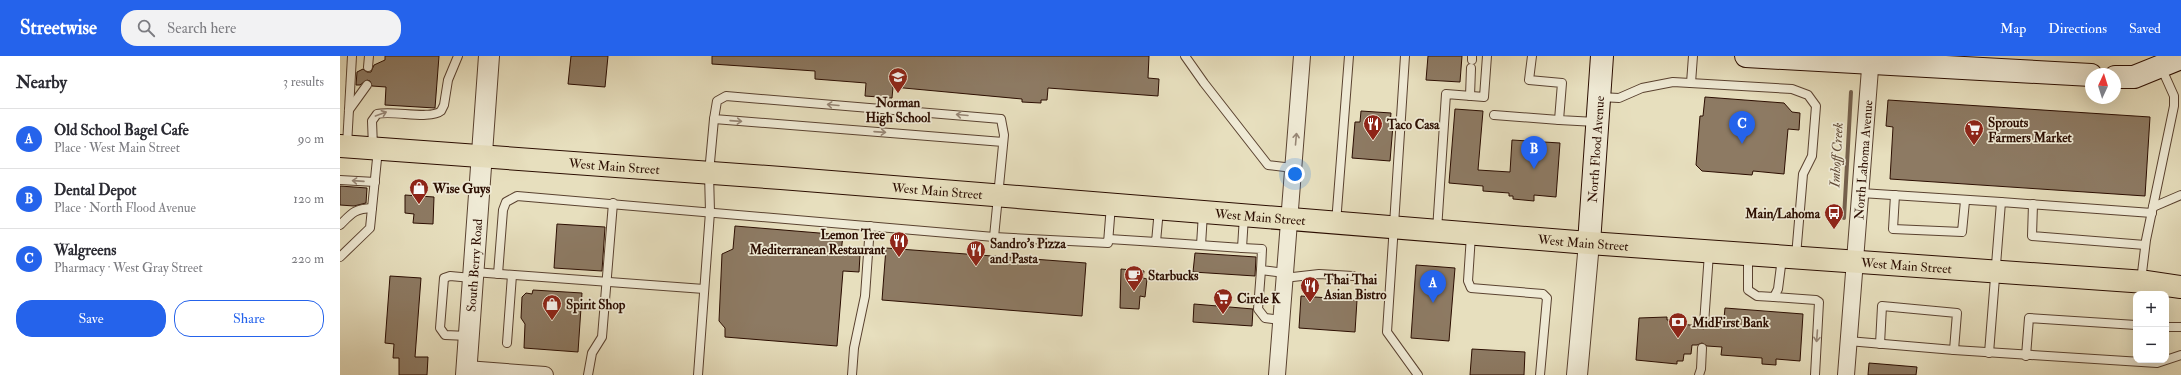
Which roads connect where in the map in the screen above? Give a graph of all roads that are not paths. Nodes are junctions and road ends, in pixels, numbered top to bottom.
1 (352, 56) edge
2 (369, 56) edge
3 (458, 56) edge
4 (489, 56) edge
5 (1185, 56) edge
6 (1302, 56) edge
7 (1349, 56) edge
8 (1405, 56) edge
9 (1486, 56) edge
10 (1532, 56) edge
11 (1602, 56) edge
12 (1693, 56) edge
13 (1755, 56) edge
14 (1790, 57) edge
15 (2181, 58) edge
16 (1871, 60) edge
17 (1472, 61) edge
18 (368, 67) dead end
19 (2160, 67) junction
20 (2085, 75) edge
21 (2121, 76) edge
22 (1691, 83) junction
23 (367, 85) dead end
24 (1470, 96) junction
25 (1598, 97) junction
26 (2178, 105) edge
27 (348, 111) junction
28 (1494, 115) dead end
29 (714, 120) junction
30 (1559, 120) junction
31 (1596, 122) junction
32 (1003, 142) junction
33 (343, 146) edge
34 (375, 148) junction
35 (481, 156) junction
36 (1293, 168) junction
37 (709, 173) junction
38 (340, 180) edge
39 (375, 182) junction
40 (1861, 193) junction
41 (1895, 195) junction
42 (2181, 195) edge
43 (998, 196) junction
44 (1965, 201) junction
45 (2001, 202) junction
46 (613, 203) junction
47 (2034, 204) junction
48 (1111, 205) junction
49 (372, 208) junction
50 (1159, 209) junction
51 (2152, 210) junction
52 (710, 212) junction
53 (1203, 212) junction
54 (1244, 216) junction
55 (1289, 219) junction
56 (1336, 223) junction
57 (340, 225) edge
58 (870, 226) junction
59 (1395, 228) junction
60 (1437, 231) junction
61 (1472, 234) junction
62 (994, 237) junction
63 (1109, 238) junction
64 (1156, 242) junction
65 (1589, 243) junction
66 (1202, 245) junction
67 (2146, 245) junction
68 (1242, 248) junction
69 (1710, 252) junction
70 (1748, 255) junction
71 (340, 257) edge
72 (1789, 258) junction
73 (1855, 263) junction
74 (1261, 270) junction
75 (1995, 272) junction
76 (498, 274) junction
77 (473, 275) junction
78 (512, 275) junction
79 (1284, 276) junction
80 (1353, 276) dead end
81 (606, 282) junction
82 (2144, 284) junction
83 (2181, 287) edge
84 (704, 289) junction
85 (1774, 297) junction
86 (1281, 320) junction
87 (1704, 324) dead end
88 (2133, 325) edge
89 (2169, 327) edge
90 (2181, 327) edge
91 (468, 336) junction
92 (1848, 341) junction
93 (507, 343) dead end
94 (1880, 344) junction
95 (1702, 348) dead end
96 (1954, 350) junction
97 (1989, 353) junction
98 (2181, 355) edge
99 (2026, 356) junction
100 (2169, 360) edge
101 (2133, 361) edge
102 (466, 372) edge
103 (1815, 372) edge
104 (545, 375) edge
105 (588, 375) edge
106 (698, 375) edge
107 (852, 375) edge
108 (1277, 375) edge
109 (1418, 375) edge
110 (1540, 375) edge
111 (1577, 375) edge
112 (1698, 375) edge
113 (1846, 375) edge

1 - 27 lane
2 - 18 lane
34 -> 3 lane
4 - 35 street, South Berry Road
5 - 36 lane
36 -> 6 street
7 - 56 lane
8 - 59 lane
9 - 24 lane
10 - 30 lane
11 - 25 main road, North Flood Avenue
12 - 22 lane
13 - 14 main road
14 - 16 main road
15 - 19 main road
16 - 20 main road
16 - 40 street, North Lahoma Avenue
17 - 24 lane
19 - 21 main road
19 - 26 lane
22 - 25 lane
22 - 72 lane
23 - 27 lane
24 - 60 lane
25 - 31 main road, North Flood Avenue
26 - 51 lane
27 - 33 lane
28 - 30 lane
29 -> 32 lane
32 -> 29 lane
29 - 37 lane
30 - 31 lane
31 - 65 main road, North Flood Avenue
32 - 43 lane
33 - 34 main road, West Main Street
34 - 35 main road, West Main Street
34 - 39 lane
35 - 37 main road, West Main Street
35 - 77 street, South Berry Road
36 - 55 street
37 - 43 main road, West Main Street
37 - 52 lane
39 -> 38 lane
39 - 49 lane
40 - 41 lane
40 - 73 street, North Lahoma Avenue
41 - 44 lane
41 - 44 lane
42 - 51 lane
43 - 48 main road, West Main Street
43 - 62 lane
44 - 45 lane
45 - 47 lane
45 - 75 lane
46 - 52 lane
46 - 76 lane
46 - 81 lane
47 - 51 lane
47 - 67 lane
48 - 50 main road, West Main Street
48 - 63 lane
49 - 57 lane
49 - 71 lane
50 - 53 main road, West Main Street
50 - 64 lane
51 - 67 lane
52 - 58 lane
52 - 84 lane
53 - 54 main road, West Main Street
53 - 66 lane
54 - 55 main road, West Main Street
54 - 68 lane
55 - 56 main road, West Main Street
55 - 79 street
56 - 59 main road, West Main Street
58 - 62 lane
58 - 107 lane
59 - 60 main road, West Main Street
59 - 109 lane
60 - 61 main road, West Main Street
61 - 65 main road, West Main Street
61 - 110 lane
62 - 63 lane
63 - 64 lane
64 - 66 lane
65 - 69 main road, West Main Street
65 - 111 street
66 - 68 lane
67 - 82 lane
68 - 74 lane
69 - 70 main road, West Main Street
69 - 87 lane
70 - 72 main road, West Main Street
70 - 85 lane
72 - 73 main road, West Main Street
72 - 85 lane
73 - 75 main road, West Main Street
73 - 92 street, North Lahoma Avenue
74 - 79 lane
74 - 86 lane
75 - 82 main road, West Main Street
75 - 97 lane
76 - 77 lane
76 - 78 lane
77 - 91 street, South Berry Road
77 - 91 lane
78 - 81 lane
78 - 93 lane
79 - 80 lane
79 - 86 street
81 - 84 lane
81 - 105 lane
82 - 83 main road, West Main Street
84 - 106 lane
85 -> 103 lane
86 - 108 street
88 - 99 lane
89 - 90 lane
91 - 102 street, South Berry Road
92 - 94 lane
92 - 113 street, North Lahoma Avenue
94 - 96 lane
94 - 96 lane
95 - 112 lane
96 - 97 lane
97 - 99 lane
98 - 100 lane
99 - 101 lane
102 - 104 street

